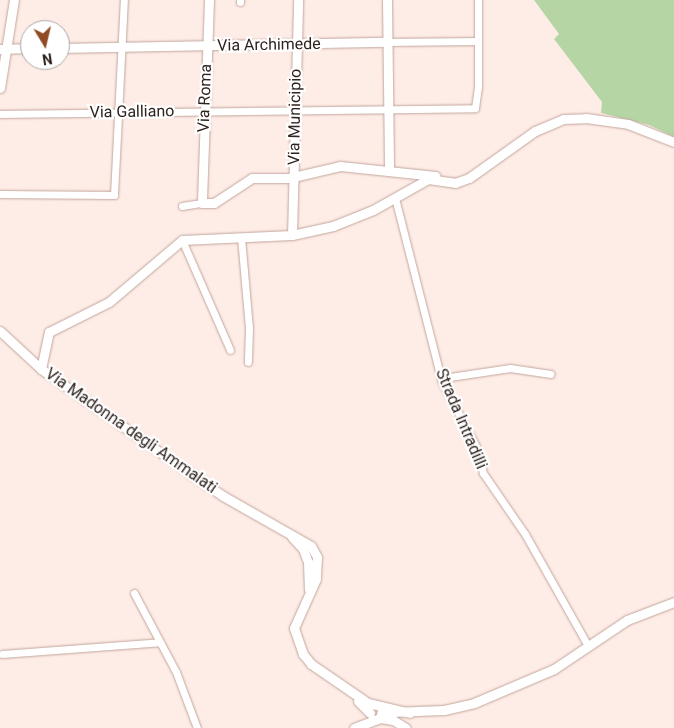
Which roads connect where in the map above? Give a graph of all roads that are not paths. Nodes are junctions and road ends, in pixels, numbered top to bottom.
1 (14, 0) edge
2 (124, 0) edge
3 (209, 0) edge
4 (298, 0) edge
5 (387, 0) edge
6 (478, 0) edge
7 (478, 41) junction
8 (387, 42) junction
9 (297, 44) junction
10 (207, 46) junction
11 (120, 47) junction
12 (20, 48) edge
13 (70, 48) edge
14 (3, 49) edge
15 (0, 88) edge
16 (388, 110) junction
17 (204, 111) junction
18 (295, 111) junction
19 (118, 112) junction
20 (0, 114) edge
21 (674, 142) edge
22 (389, 170) junction
23 (294, 176) junction
24 (462, 180) junction
25 (0, 194) edge
26 (395, 198) junction
27 (202, 200) junction
28 (182, 206) dead end
29 (292, 234) junction
30 (241, 237) junction
31 (182, 240) junction
32 (0, 331) edge
33 (230, 350) dead end
34 (248, 362) dead end
35 (41, 369) junction
36 (551, 374) dead end
37 (442, 378) junction
38 (134, 593) dead end
39 (674, 602) edge
40 (160, 642) junction
41 (588, 646) junction
42 (2, 654) dead end
43 (376, 713) junction
44 (357, 727) edge
45 (197, 728) edge
46 (406, 728) edge

1 - 14 street
2 - 11 street
3 - 10 street, Via Roma
4 - 9 street, Via Municipio
5 - 8 street
6 - 7 street
7 - 8 street, Via Archimede
7 - 16 street, Via Galliano
8 - 9 street, Via Archimede
8 - 16 street
9 - 10 street, Via Archimede
9 - 18 street, Via Municipio
10 - 11 street, Via Archimede
10 - 17 street, Via Roma
11 - 13 street, Via Archimede
11 - 19 street
12 - 14 street
14 - 15 street
16 - 18 street, Via Galliano
16 - 22 street
17 - 18 street, Via Galliano
17 - 19 street, Via Galliano
17 - 27 street, Via Roma
18 - 23 street, Via Municipio
19 - 20 street, Via Galliano
19 - 25 street
21 - 24 street
22 - 23 street
22 - 24 street
23 - 27 street
23 - 29 street, Via Municipio
24 - 26 street
26 - 29 street
26 - 37 street, Strada Intradilli
27 - 28 street
29 - 30 street
30 - 31 street
30 - 34 street
31 - 33 street
31 - 35 street, Via Madonna degli Ammalati
32 - 35 street
35 - 43 street, Via Madonna degli Ammalati
36 - 37 street
37 - 41 street, Strada Intradilli
38 - 40 street
39 - 41 street
40 - 42 street
40 - 45 street
41 - 43 street
43 - 44 street
43 - 46 street

